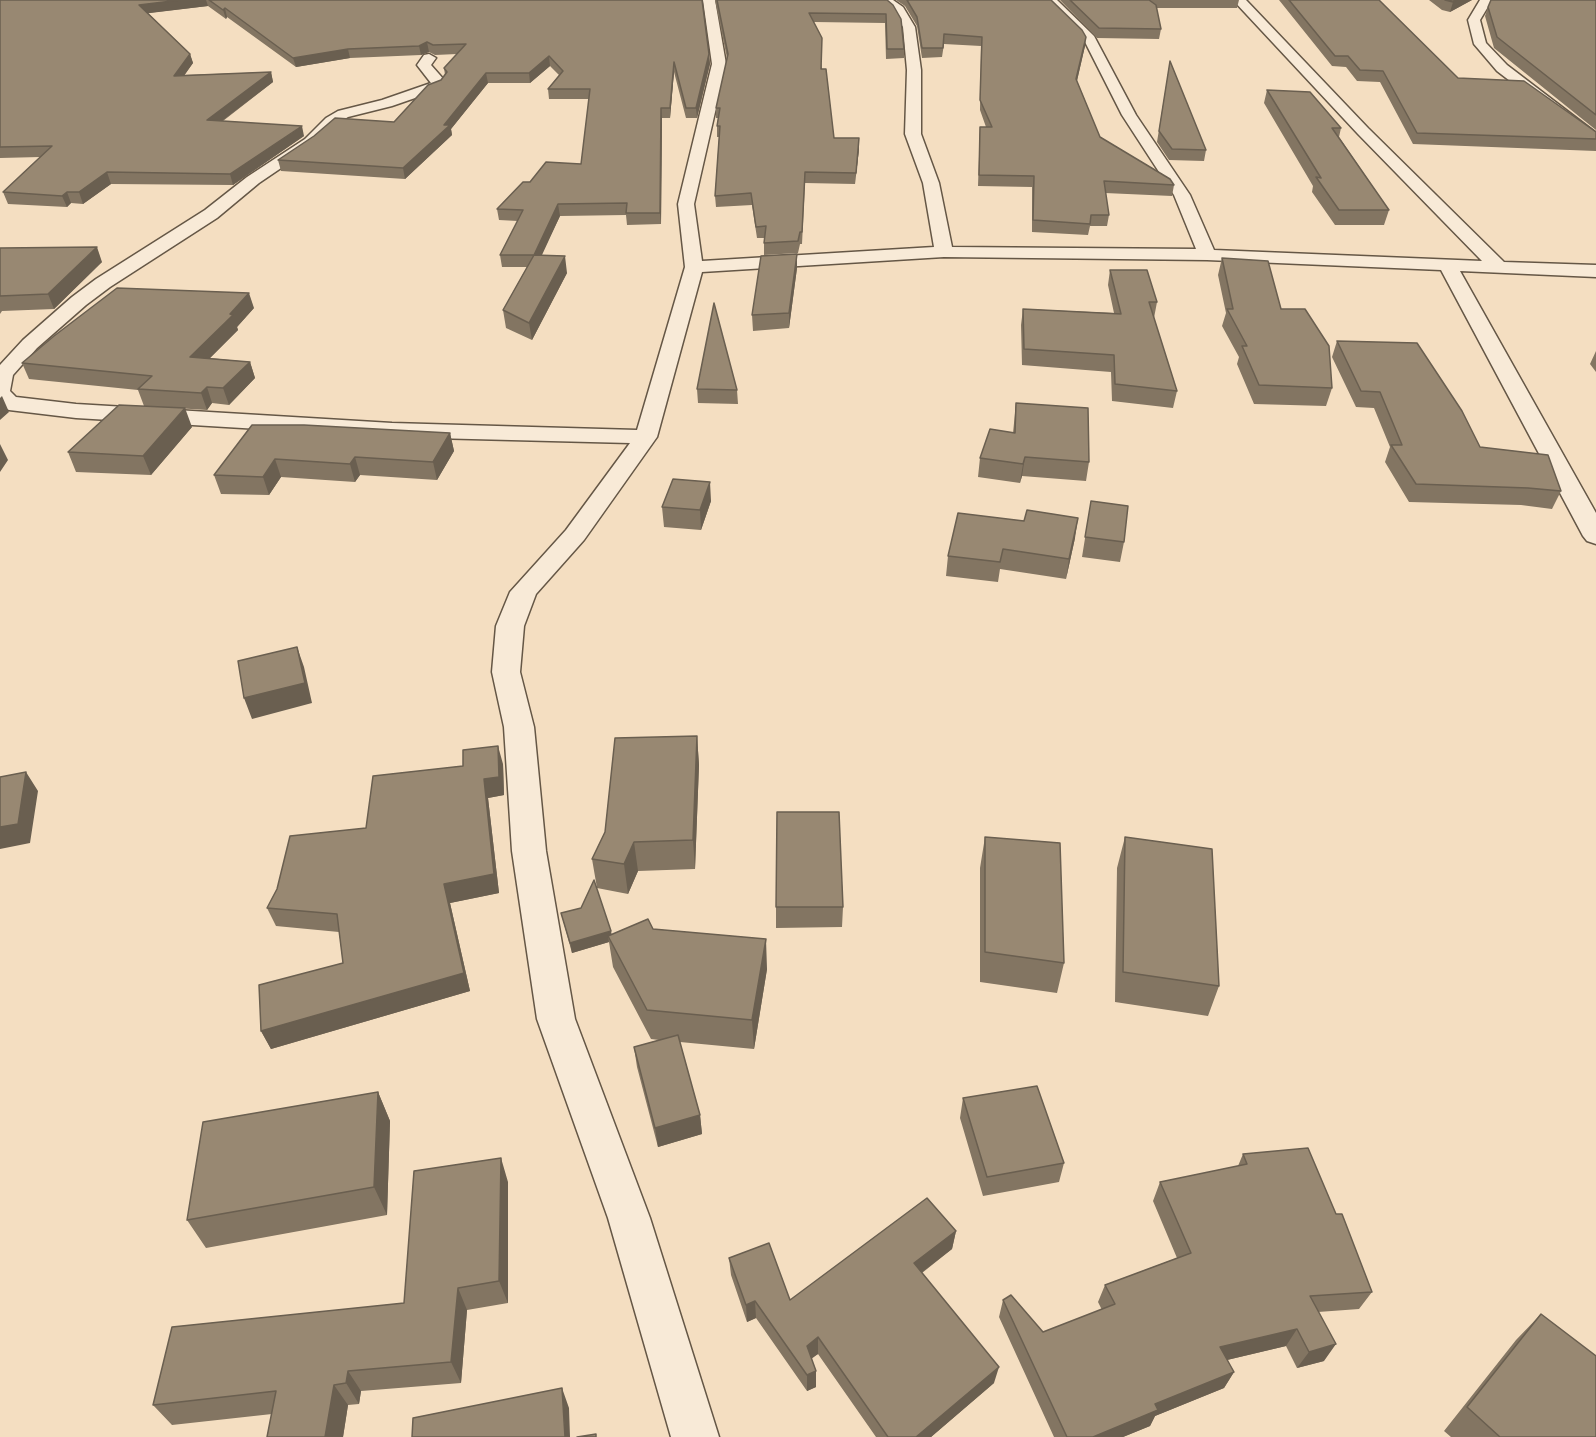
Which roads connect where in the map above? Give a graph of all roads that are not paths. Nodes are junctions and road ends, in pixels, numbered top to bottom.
1 (709, 0) edge
2 (885, 0) edge
3 (1050, 0) edge
4 (1239, 0) edge
5 (1486, 0) edge
6 (429, 58) edge
7 (1596, 140) edge
8 (944, 252) junction
9 (1207, 255) junction
10 (1447, 265) junction
11 (1498, 266) junction
12 (694, 267) junction
13 (1596, 271) edge
14 (0, 391) edge
15 (646, 437) junction
16 (1596, 536) edge
17 (695, 1437) edge

1 - 12 street
2 - 8 street
3 - 9 street
4 - 11 street
5 - 7 street
6 - 14 street
8 - 9 street
8 - 12 street
9 - 10 street
10 - 11 street
10 - 16 street
11 - 13 street
12 - 15 street
14 - 15 street
15 - 17 street

